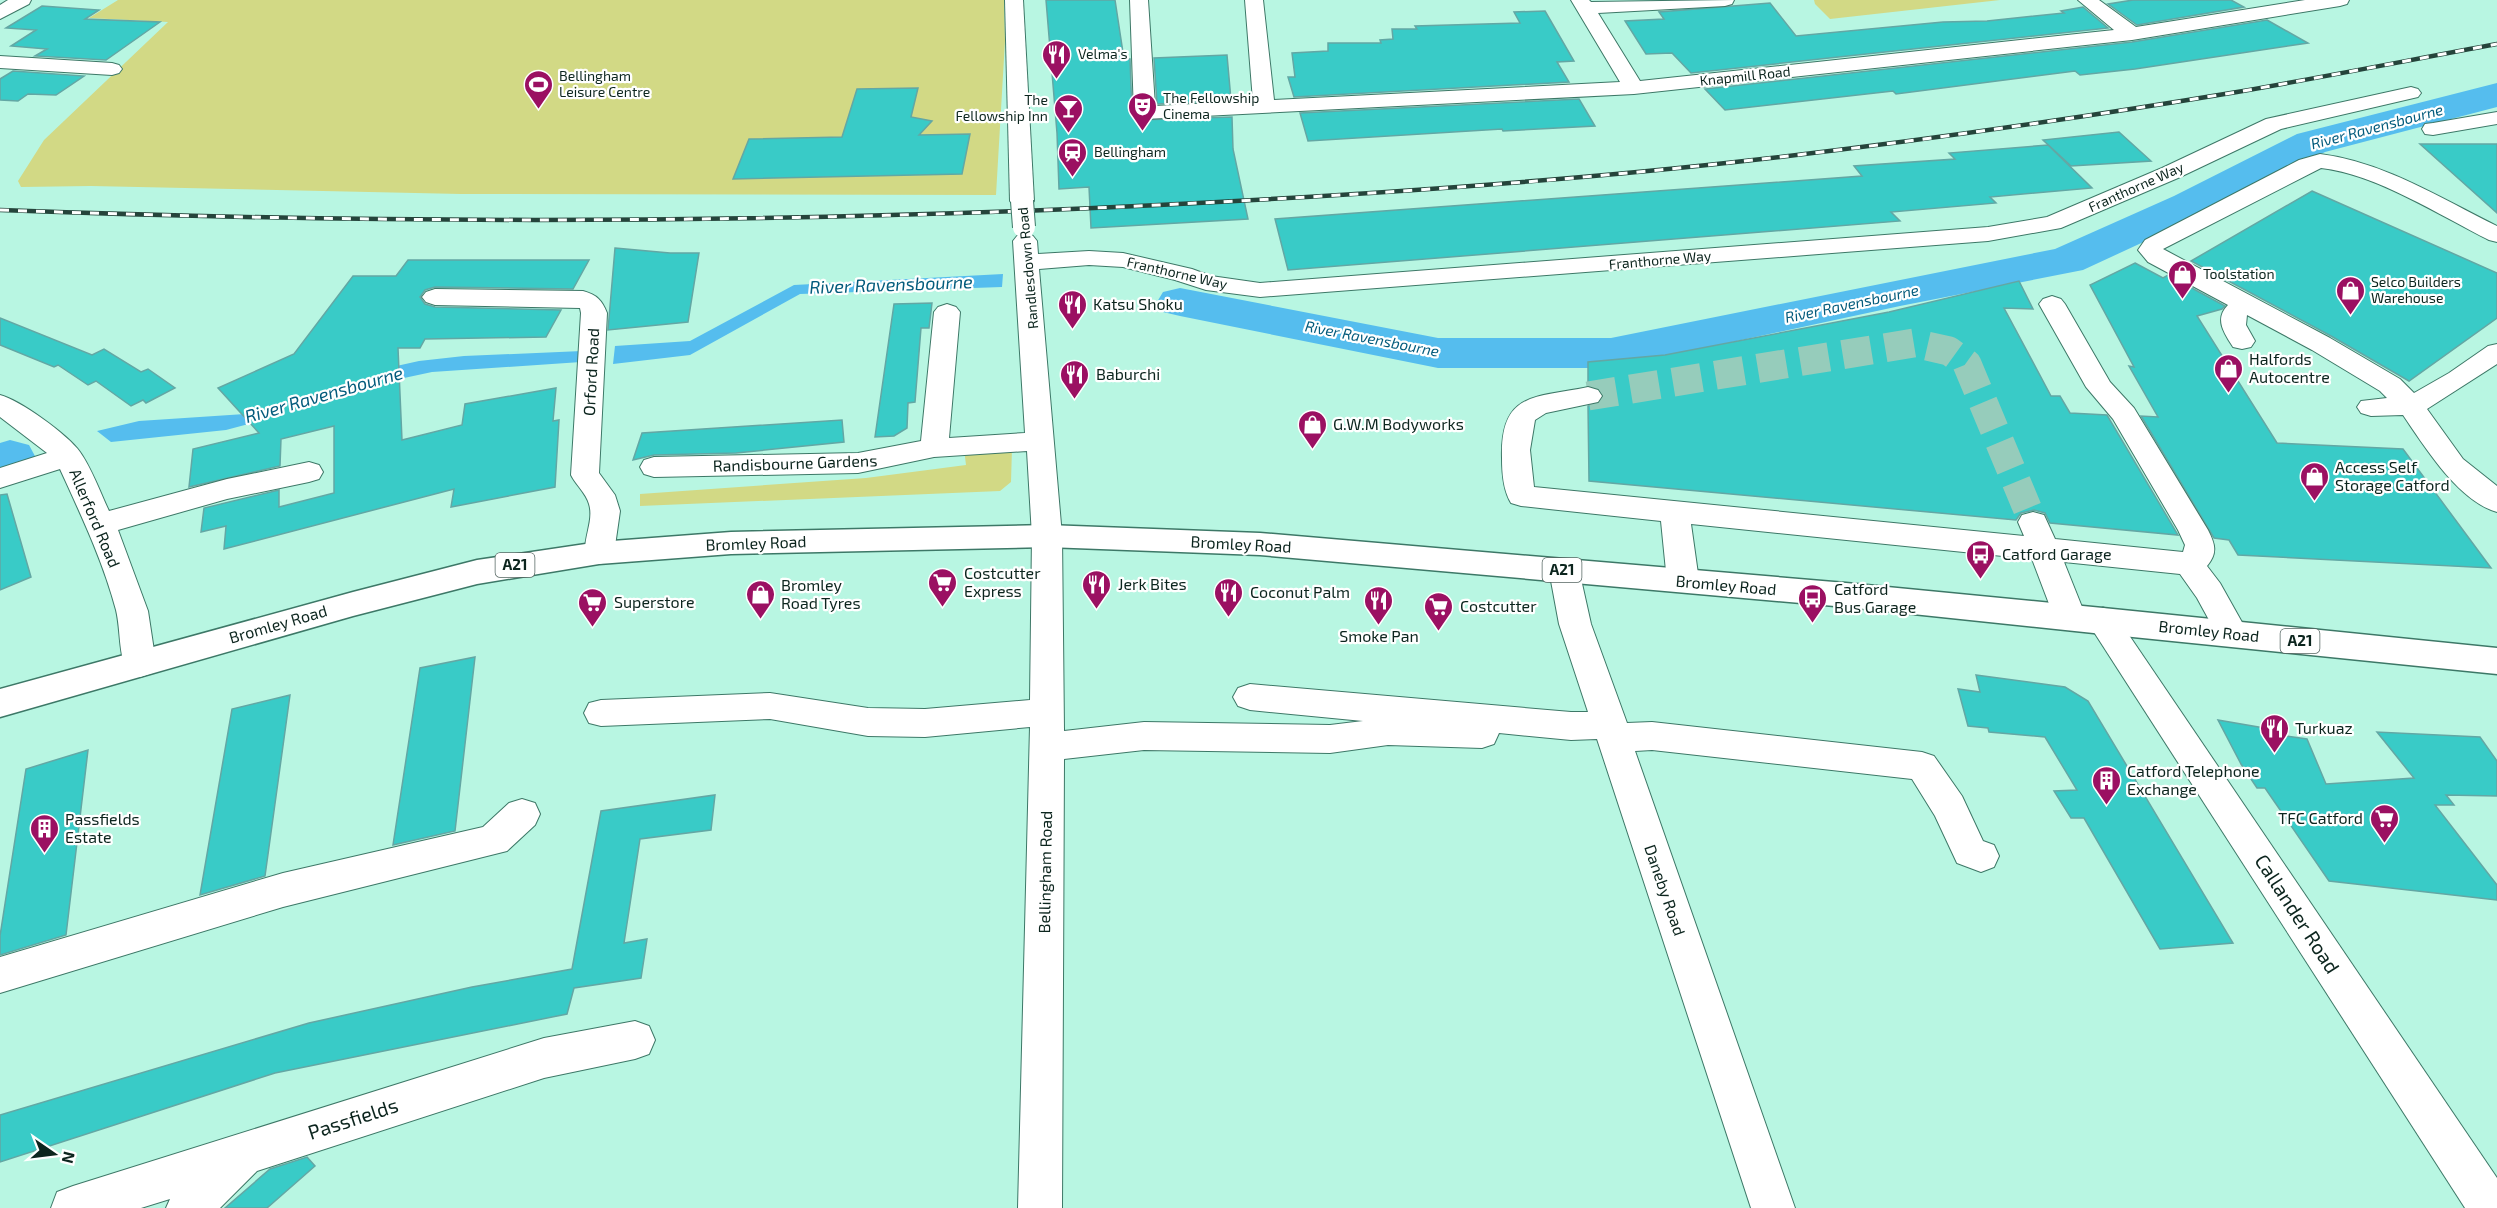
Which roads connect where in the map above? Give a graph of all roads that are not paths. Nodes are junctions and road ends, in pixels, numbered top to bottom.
1 (22, 0) edge
2 (1014, 0) edge
3 (1139, 0) edge
4 (1254, 0) edge
5 (1725, 0) edge
6 (2087, 0) edge
7 (2340, 0) edge
8 (1583, 4) edge
9 (0, 13) edge
10 (2132, 34) junction
11 (0, 62) edge
12 (112, 69) dead end
13 (1634, 88) junction
14 (2411, 93) dead end
15 (1264, 107) junction
16 (2497, 118) edge
17 (2433, 129) dead end
18 (2497, 235) edge
19 (1027, 262) junction
20 (435, 297) dead end
21 (2052, 304) dead end
22 (2244, 304) junction
23 (948, 312) dead end
24 (2242, 341) dead end
25 (2497, 352) edge
26 (1588, 396) tunnel mouth
27 (0, 405) edge
28 (2411, 406) junction
29 (2371, 407) dead end
30 (1041, 441) junction
31 (934, 448) junction
32 (68, 456) junction
33 (654, 467) dead end
34 (309, 472) dead end
35 (0, 478) edge
36 (2497, 502) edge
37 (1675, 511) junction
38 (100, 524) junction
39 (2039, 535) junction
40 (1047, 536) junction
41 (599, 553) junction
42 (2189, 564) junction
43 (1564, 570) junction
44 (1683, 581) junction
45 (2087, 619) junction
46 (2232, 633) junction
47 (2497, 661) edge
48 (140, 664) junction
49 (1250, 697) dead end
50 (0, 704) edge
51 (601, 713) dead end
52 (1046, 729) junction
53 (1612, 731) junction
54 (1482, 734) dead end
55 (522, 814) dead end
56 (1981, 856) dead end
57 (0, 975) edge
58 (635, 1040) dead end
59 (247, 1152) junction
60 (73, 1208) edge
61 (188, 1208) edge
62 (1040, 1208) edge
63 (1773, 1208) edge
64 (2491, 1208) edge

1 - 9 street
2 - 19 street, Randlesdown Road, bridge
3 - 15 street, Knapmill Road
4 - 15 street
5 - 8 street
6 - 10 street
7 - 10 street, Knapmill Road
8 - 13 street
10 - 13 street, Knapmill Road
11 - 12 street
13 - 15 street, Knapmill Road
14 - 19 street, Franthorne Way
16 - 17 street
18 - 22 street
19 - 30 street, Randlesdown Road
20 - 41 street, Orford Road
21 - 42 street
22 - 24 street
22 - 28 street
23 - 31 street
25 - 28 street
26 - 37 street
27 - 32 street, Allerford Road
28 - 29 street
28 - 36 street
30 - 31 street, Randisbourne Gardens
30 - 40 street, Randlesdown Road
31 - 33 street, Randisbourne Gardens
32 - 35 street
32 - 38 street, Allerford Road
34 - 38 street
37 - 39 street
37 - 44 street
38 - 48 street, Allerford Road
39 - 42 street
39 - 45 street, Callander Road
40 - 41 main road, Bromley Road / A21
40 - 43 main road, Bromley Road / A21
40 - 52 street, Bellingham Road
41 - 48 main road, Bromley Road / A21
42 - 46 street
43 - 44 main road, Bromley Road / A21
43 - 53 street, Daneby Road
44 - 45 main road, Bromley Road / A21
45 - 46 main road, Bromley Road / A21
45 - 64 street, Callander Road
46 - 47 main road, Bromley Road / A21
48 - 50 main road, Bromley Road / A21
49 - 53 street
51 - 52 street
52 - 54 street
52 - 62 street, Bellingham Road
53 - 56 street
53 - 63 street, Daneby Road
55 - 57 street
58 - 59 street, Passfields
59 - 60 street, Passfields
59 - 61 street

